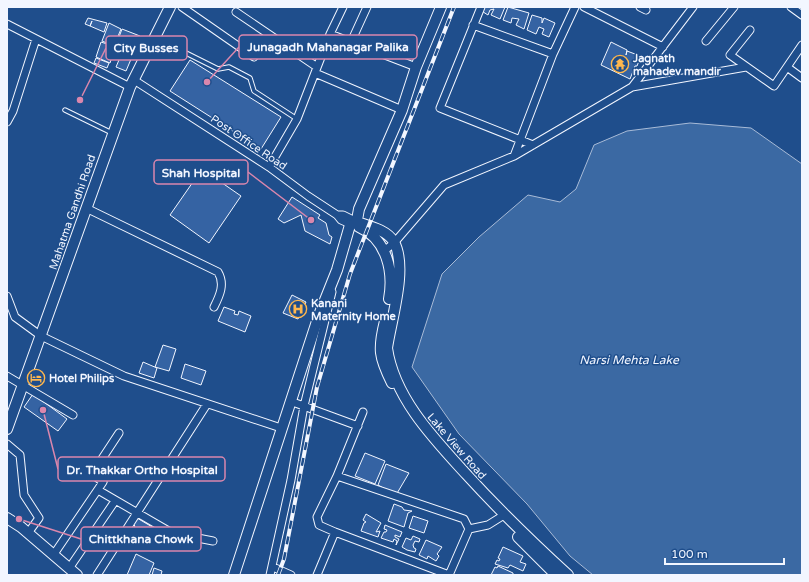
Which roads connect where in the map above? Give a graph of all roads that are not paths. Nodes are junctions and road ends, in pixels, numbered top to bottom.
1 (170, 7) edge
2 (182, 7) edge
3 (344, 7) edge
4 (367, 7) edge
5 (441, 7) edge
6 (481, 7) edge
7 (575, 7) edge
8 (584, 7) edge
9 (693, 7) edge
10 (734, 7) edge
11 (793, 8) edge
12 (236, 12) dead end
13 (802, 15) edge
14 (7, 24) edge
15 (474, 26) junction
16 (750, 30) dead end
17 (330, 34) junction
18 (36, 39) junction
19 (706, 41) dead end
20 (351, 42) junction
21 (152, 43) junction
22 (802, 45) edge
23 (663, 46) junction
24 (553, 54) junction
25 (254, 57) dead end
26 (416, 67) junction
27 (746, 67) junction
28 (787, 67) junction
29 (316, 70) junction
30 (802, 78) edge
31 (132, 83) junction
32 (632, 87) junction
33 (65, 110) dead end
34 (402, 110) junction
35 (8, 119) edge
36 (297, 119) junction
37 (113, 134) junction
38 (520, 140) junction
39 (533, 145) junction
40 (514, 156) junction
41 (270, 167) junction
42 (86, 208) junction
43 (354, 223) junction
44 (394, 242) junction
45 (384, 251) junction
46 (338, 270) junction
47 (7, 296) edge
48 (214, 307) dead end
49 (41, 336) junction
50 (7, 376) edge
51 (23, 386) junction
52 (290, 401) junction
53 (207, 404) junction
54 (304, 406) junction
55 (363, 412) dead end
56 (73, 415) dead end
57 (358, 426) junction
58 (281, 428) junction
59 (7, 429) edge
60 (119, 434) dead end
61 (7, 444) edge
62 (337, 476) junction
63 (98, 490) junction
64 (115, 501) junction
65 (137, 514) junction
66 (502, 517) junction
67 (7, 518) edge
68 (469, 529) junction
69 (335, 532) junction
70 (28, 533) junction
71 (213, 541) dead end
72 (54, 554) junction
73 (273, 567) junction
74 (71, 572) edge
75 (97, 575) edge
76 (234, 575) edge
77 (270, 575) edge
78 (291, 575) edge
79 (317, 575) edge
80 (449, 575) edge
81 (556, 575) edge
82 (568, 575) edge

1 - 21 main road, Mahatma Gandhi Road
2 - 25 street
3 - 17 street
4 - 20 street
5 - 26 main road
6 - 15 street
7 - 24 street
8 - 23 street
9 - 23 street
10 - 19 street
11 - 13 street
12 - 29 street
14 - 18 street, Post Office Road
15 - 24 street
15 - 38 street
16 - 27 street
17 - 20 street
17 - 29 street
18 - 31 street, Post Office Road
18 - 35 street
20 - 26 street
21 - 31 main road, Mahatma Gandhi Road
21 - 36 lane
22 - 28 street
23 - 32 street
24 - 38 street
26 - 34 main road
27 - 28 street
27 - 32 street
28 - 30 street
29 - 34 street
29 - 36 street
31 - 37 main road, Mahatma Gandhi Road
31 - 41 street, Post Office Road
32 - 39 street
33 - 37 lane
34 - 43 main road
36 - 41 street
37 - 42 main road, Mahatma Gandhi Road
38 - 39 street
38 - 40 street
39 - 40 street
40 - 44 street
41 - 43 street, Post Office Road
42 - 48 street
42 - 49 main road, Mahatma Gandhi Road
43 - 44 main road
43 - 45 main road
43 - 46 main road
44 - 45 street
44 - 66 main road, Lake View Road
45 - 66 main road, Lake View Road
46 - 52 main road
46 - 54 street
47 - 49 street
49 - 51 main road, Mahatma Gandhi Road
49 - 53 street
50 - 51 street
51 - 56 street
51 - 59 main road, Mahatma Gandhi Road
52 - 54 street
52 - 58 main road
53 - 58 street
53 - 65 street
54 - 57 street
54 - 73 street
55 - 57 street
57 - 62 street
58 - 76 main road
60 - 63 street
61 - 70 street
62 - 68 street
62 - 69 street
63 - 64 street
63 - 72 street
64 - 65 street
64 - 74 street
65 - 71 street
65 - 75 street
66 - 68 street
66 - 81 main road, Lake View Road
66 - 82 main road, Lake View Road
67 - 70 main road
68 - 80 street
69 - 79 street
69 - 80 street
70 - 72 main road
72 - 74 main road
73 - 77 street
73 - 78 street

